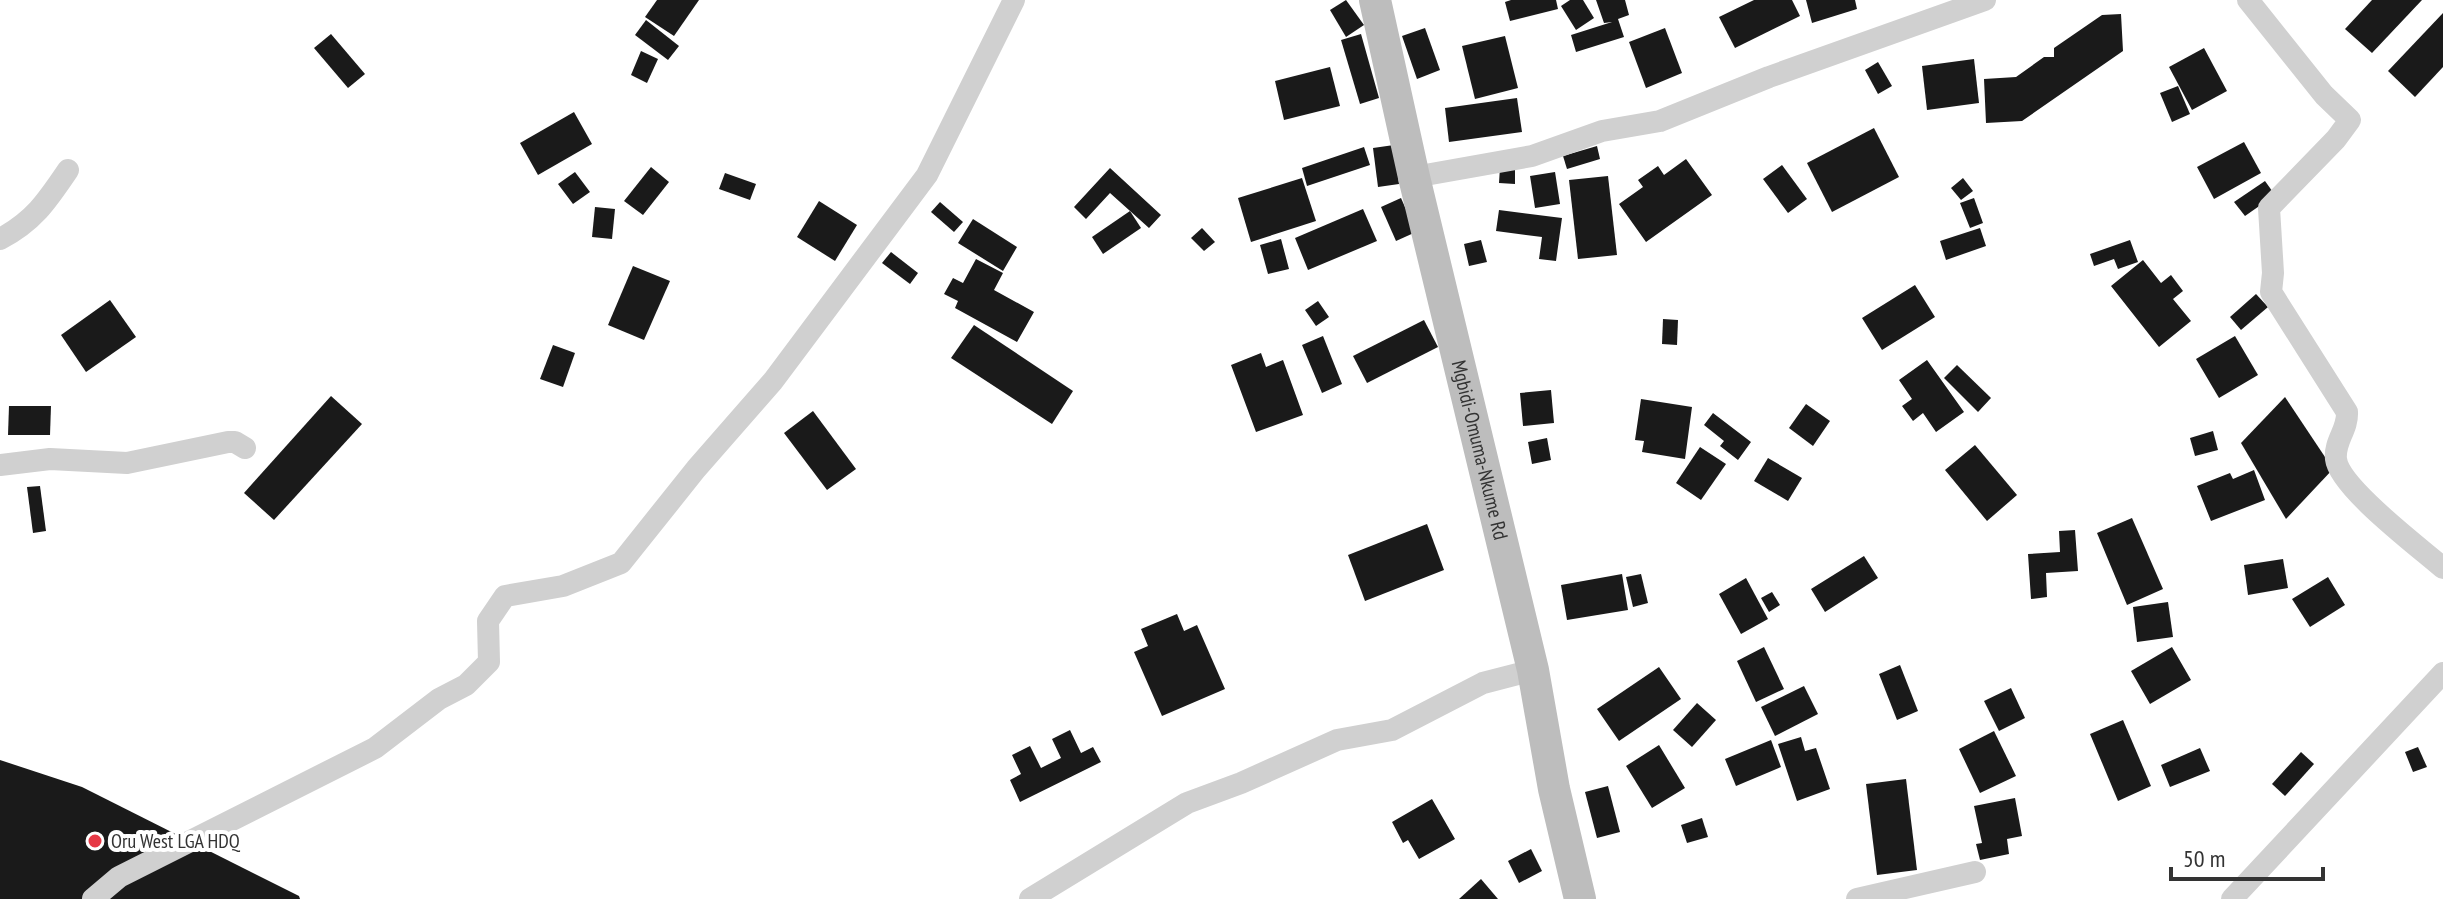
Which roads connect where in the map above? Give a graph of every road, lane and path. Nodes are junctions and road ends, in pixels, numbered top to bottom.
1 (1014, 0) edge
2 (1375, 0) edge
3 (1985, 0) edge
4 (2248, 0) edge
5 (68, 170) dead end
6 (1414, 177) junction
7 (0, 239) edge
8 (245, 448) dead end
9 (0, 465) edge
10 (2443, 568) edge
11 (1533, 670) junction
12 (2443, 673) edge
13 (1975, 872) dead end
14 (93, 899) edge
15 (1030, 899) edge
16 (1580, 899) edge
17 (1857, 899) edge
18 (2232, 899) edge

1 - 14 street
2 - 6 street, Mgbidi-Omuma-Nkume Rd
3 - 6 street
4 - 10 street
5 - 7 street
6 - 11 street, Mgbidi-Omuma-Nkume Rd
8 - 9 street
11 - 15 street
11 - 16 street, Mgbidi-Omuma-Nkume Rd
12 - 18 street
13 - 17 street

